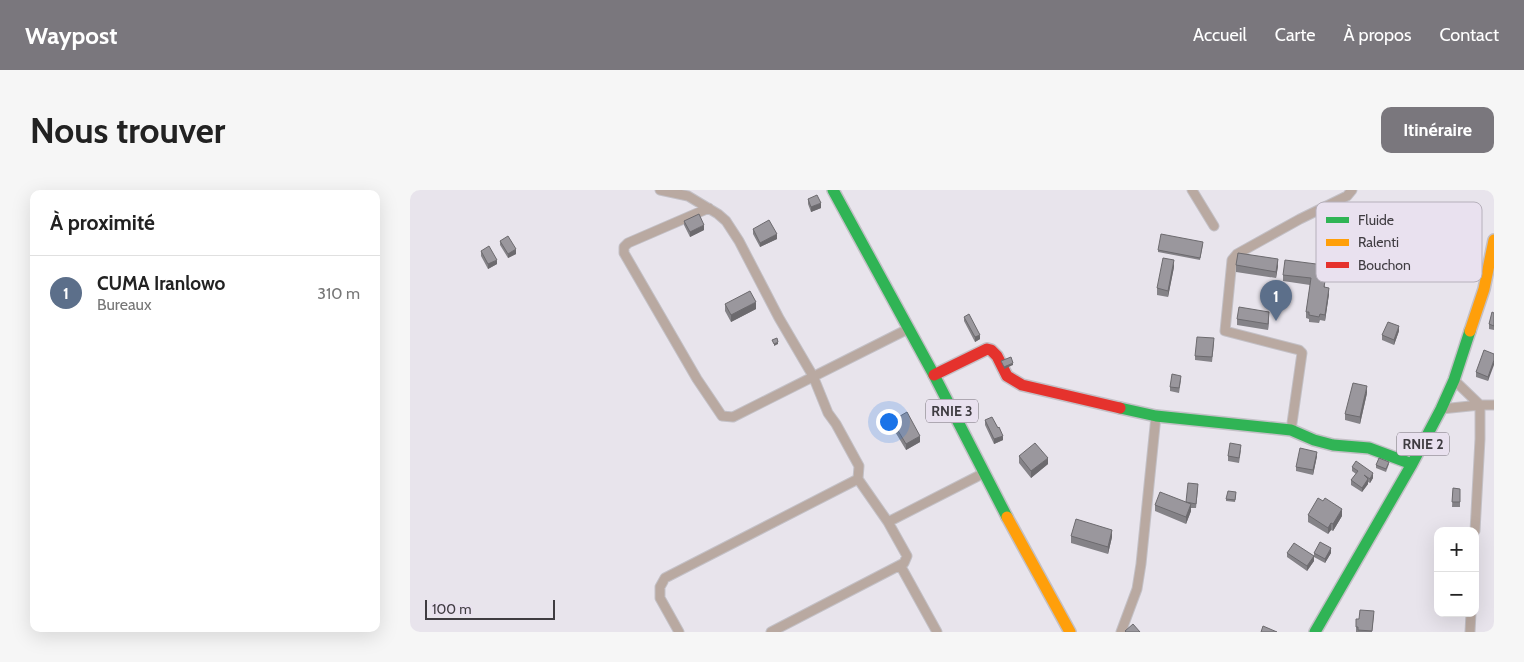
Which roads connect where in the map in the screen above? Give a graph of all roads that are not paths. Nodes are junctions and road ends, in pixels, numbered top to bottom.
1 (660, 190) edge
2 (833, 190) edge
3 (1192, 190) edge
4 (1352, 190) edge
5 (1335, 202) edge
6 (710, 208) junction
7 (1316, 211) edge
8 (1214, 226) dead end
9 (1494, 240) edge
10 (1489, 290) edge
11 (908, 329) junction
12 (934, 375) junction
13 (813, 376) junction
14 (1454, 380) junction
15 (1480, 405) junction
16 (1494, 405) edge
17 (1441, 409) junction
18 (1156, 416) junction
19 (1291, 430) junction
20 (1412, 464) junction
21 (984, 473) junction
22 (858, 479) junction
23 (888, 522) junction
24 (1475, 527) edge
25 (900, 564) junction
26 (1471, 617) edge
27 (679, 632) edge
28 (771, 632) edge
29 (937, 632) edge
30 (1070, 632) edge
31 (1121, 632) edge
32 (1315, 632) edge
33 (1470, 632) edge

1 - 6 street
2 - 11 main road, RNIE 3
3 - 8 street
4 - 5 street
6 - 13 street
6 - 13 street
7 - 19 street
9 - 10 main road, RNIE 2
10 - 14 main road, RNIE 2
11 - 12 main road, RNIE 3
11 - 13 street
12 - 18 main road
12 - 21 main road, RNIE 3
13 - 22 street
14 - 15 street
14 - 17 main road, RNIE 2
15 - 16 street
15 - 17 street
15 - 24 street
17 - 20 main road, RNIE 2
18 - 19 main road
18 - 31 street
19 - 20 main road
20 - 32 main road, RNIE 2
21 - 23 street
21 - 30 main road, RNIE 3
22 - 23 street
22 - 27 street
23 - 25 street
25 - 28 street
25 - 29 street
26 - 33 street

